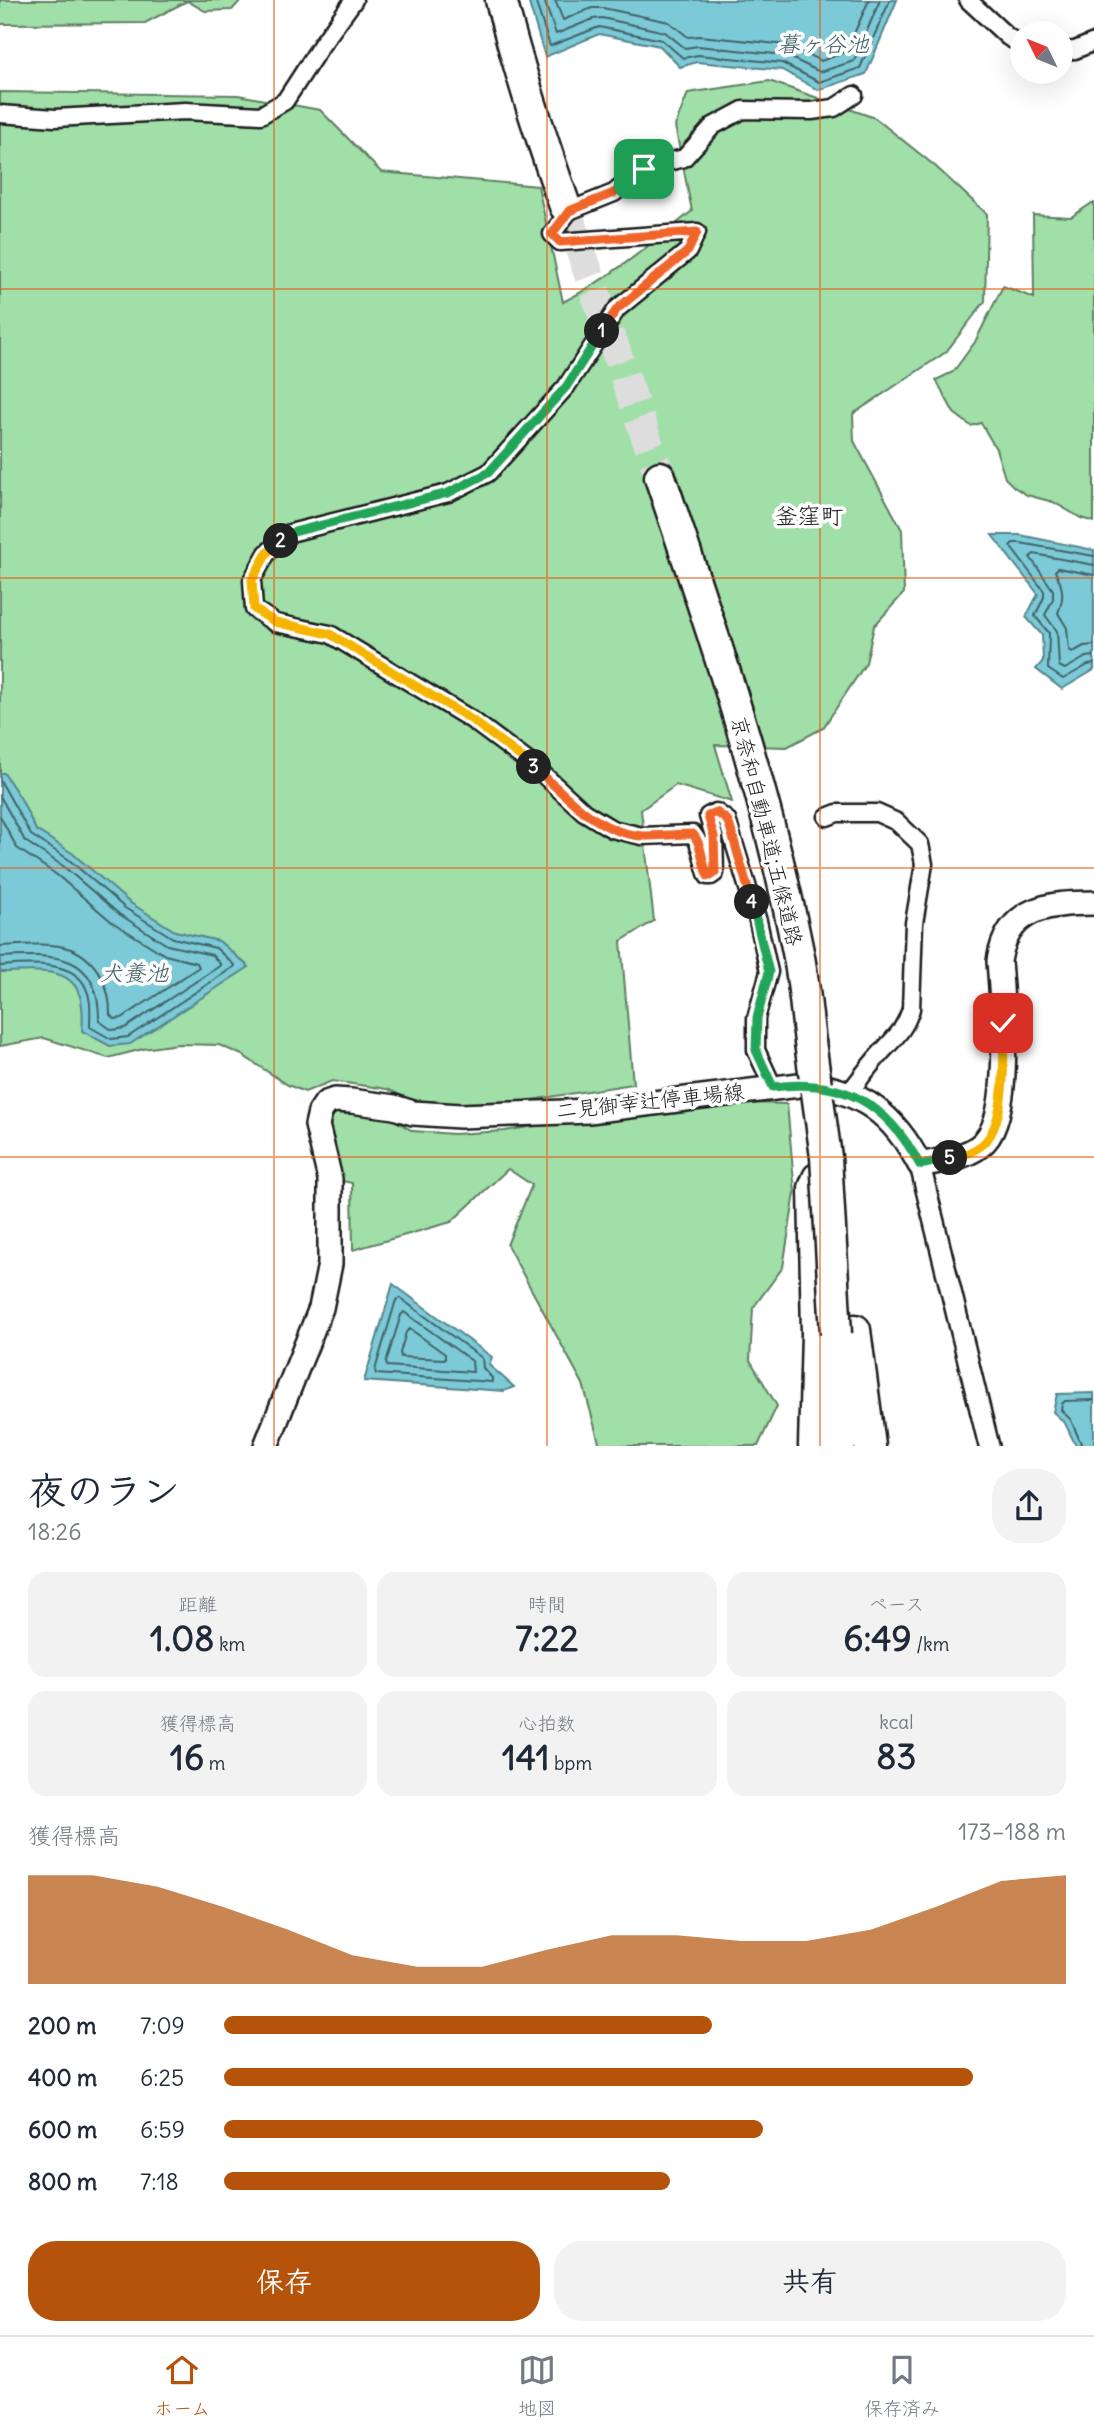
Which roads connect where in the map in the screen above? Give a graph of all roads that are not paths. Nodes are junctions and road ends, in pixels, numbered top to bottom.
1 (354, 0) edge
2 (502, 0) edge
3 (968, 0) edge
4 (1010, 38) edge
5 (1094, 43) edge
6 (1073, 50) edge
7 (854, 96) dead end
8 (0, 114) edge
9 (565, 206) tunnel mouth
10 (660, 477) tunnel mouth
11 (827, 817) dead end
12 (1094, 903) edge
13 (812, 1054) junction
14 (773, 1087) junction
15 (849, 1093) junction
16 (920, 1165) junction
17 (836, 1332) junction
18 (267, 1446) edge
19 (814, 1446) edge
20 (840, 1446) edge
21 (870, 1446) edge
22 (989, 1446) edge

1 - 8 street
2 - 9 highway
3 - 4 street
5 - 6 street
7 - 14 street
10 - 13 highway, 京奈和自動車道;五條道路
11 - 15 street
12 - 16 main road
13 - 17 highway, 京奈和自動車道;五條道路, bridge
13 - 17 highway, bridge
14 - 15 main road, 二見御幸辻停車場線
14 - 18 main road, 二見御幸辻停車場線
15 - 16 main road, 二見御幸辻停車場線
16 - 22 street
17 - 19 highway
17 - 20 highway, 京奈和自動車道;五條道路
17 - 21 highway

